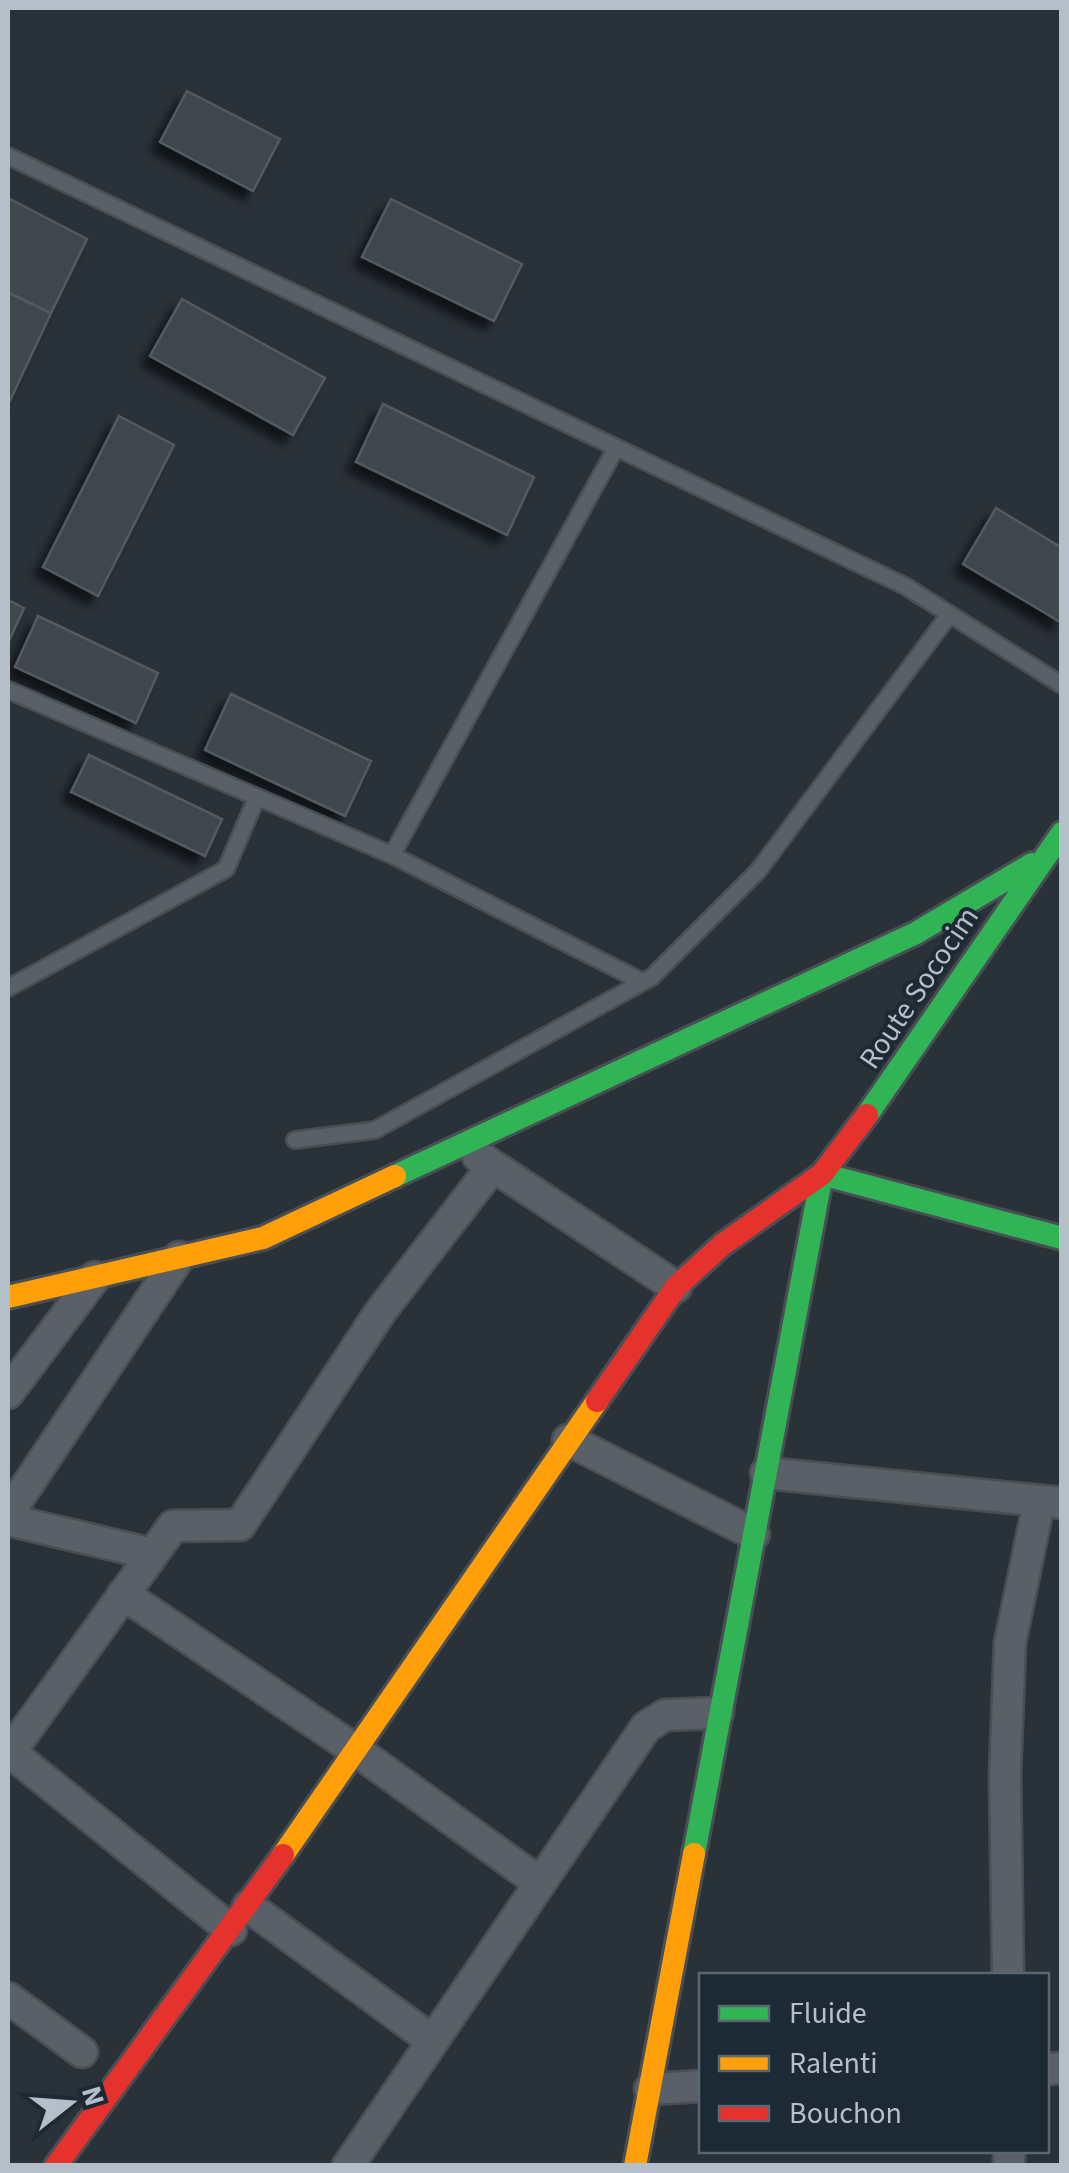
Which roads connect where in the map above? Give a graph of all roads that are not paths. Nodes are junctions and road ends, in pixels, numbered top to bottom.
1 (8, 156) edge
2 (616, 448) junction
3 (949, 616) junction
4 (1062, 686) edge
5 (8, 690) edge
6 (257, 798) junction
7 (1062, 832) edge
8 (392, 855) junction
9 (1046, 856) junction
10 (644, 982) junction
11 (8, 988) edge
12 (294, 1140) dead end
13 (459, 1144) junction
14 (493, 1166) junction
15 (822, 1174) junction
16 (1062, 1238) edge
17 (179, 1257) junction
18 (95, 1277) junction
19 (676, 1287) junction
20 (8, 1297) edge
21 (8, 1393) edge
22 (568, 1440) junction
23 (766, 1473) junction
24 (1050, 1503) edge
25 (8, 1517) edge
26 (754, 1534) junction
27 (152, 1554) junction
28 (123, 1594) junction
29 (718, 1713) junction
30 (357, 1751) junction
31 (8, 1753) edge
32 (540, 1883) junction
33 (239, 1918) junction
34 (1008, 1973) edge
35 (8, 1998) edge
36 (432, 2041) junction
37 (82, 2052) dead end
38 (699, 2086) edge
39 (650, 2088) junction
40 (56, 2166) edge
41 (348, 2166) edge
42 (635, 2166) edge

1 - 2 lane
2 - 3 lane
2 - 8 lane
3 - 4 lane
3 - 10 lane
5 - 6 lane
6 - 8 lane
6 - 11 lane
7 - 9 street, Route Sococim
8 - 10 lane
9 - 13 street
9 - 15 street, Route Sococim
10 - 12 lane
13 - 14 street
13 - 17 street
14 - 19 street
14 - 27 street
15 - 16 street
15 - 19 street
15 - 23 street
17 - 18 street
17 - 25 street
18 - 20 street
18 - 21 street
19 - 22 street
22 - 26 street
22 - 30 street
23 - 24 street
23 - 26 street
24 - 34 street
25 - 27 street
26 - 29 street
27 - 28 street
28 - 30 street
28 - 31 street
29 - 32 street
29 - 39 street
30 - 32 street
30 - 33 street
31 - 33 street
32 - 36 street
33 - 36 street
33 - 40 street
35 - 37 street
36 - 41 street
38 - 39 street
39 - 42 street

